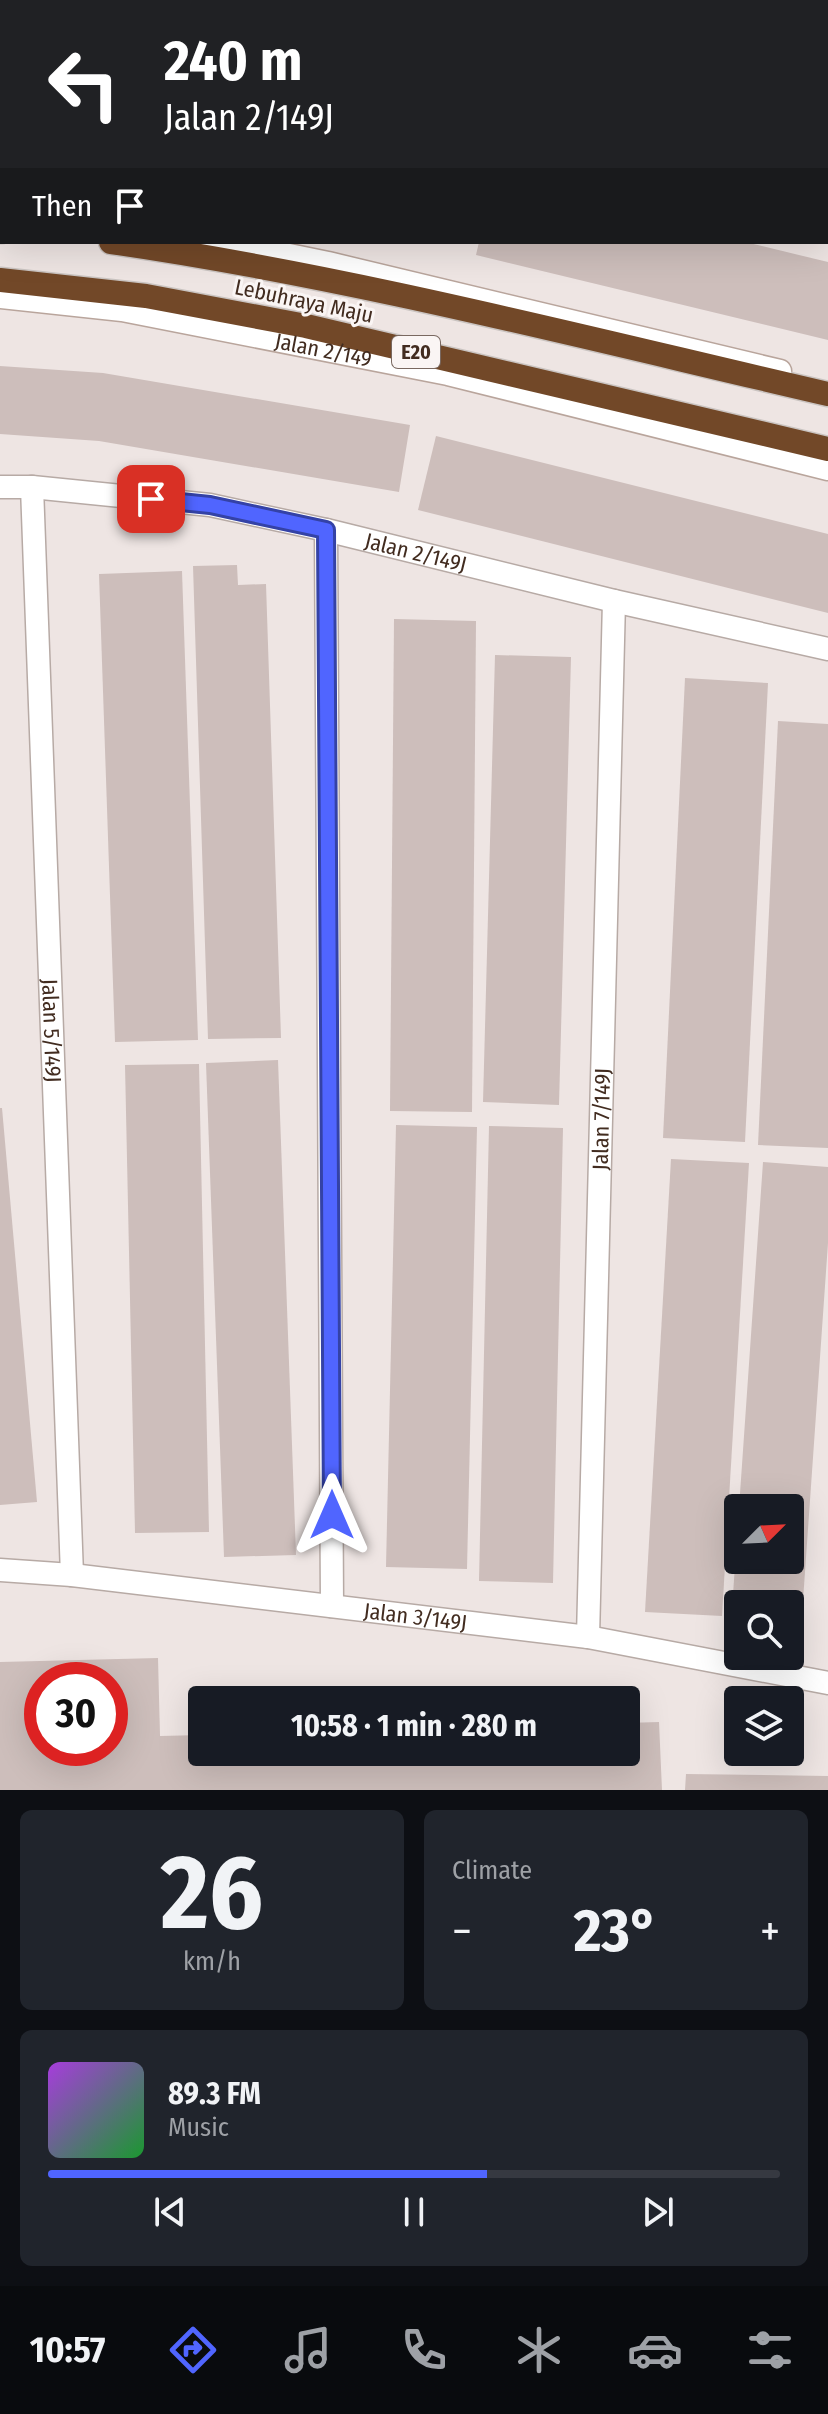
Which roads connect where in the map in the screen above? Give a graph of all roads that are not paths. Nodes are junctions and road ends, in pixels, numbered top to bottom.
1 (125, 244) edge
2 (222, 244) edge
3 (0, 280) edge
4 (0, 297) edge
5 (828, 383) edge
6 (828, 394) edge
7 (828, 449) edge
8 (828, 469) edge
9 (0, 487) edge
10 (32, 487) junction
11 (326, 530) junction
12 (614, 601) junction
13 (828, 649) edge
14 (0, 1570) edge
15 (72, 1575) junction
16 (332, 1606) junction
17 (588, 1637) junction
18 (828, 1683) edge

1 - 6 highway, Lebuhraya Maju / E20
2 - 5 street
3 - 7 highway, Lebuhraya Maju / E20
4 - 8 street, Jalan 2/149
9 - 10 street, Jalan 2/149J
10 - 11 street, Jalan 2/149J
10 - 15 street, Jalan 5/149J
11 - 12 street, Jalan 2/149J
11 - 16 street
12 - 13 street, Jalan 2/149J
12 - 17 street, Jalan 7/149J
14 - 15 street, Jalan 3/149J
15 - 16 street, Jalan 3/149J
16 - 17 street, Jalan 3/149J
17 - 18 street, Jalan 3/149J

